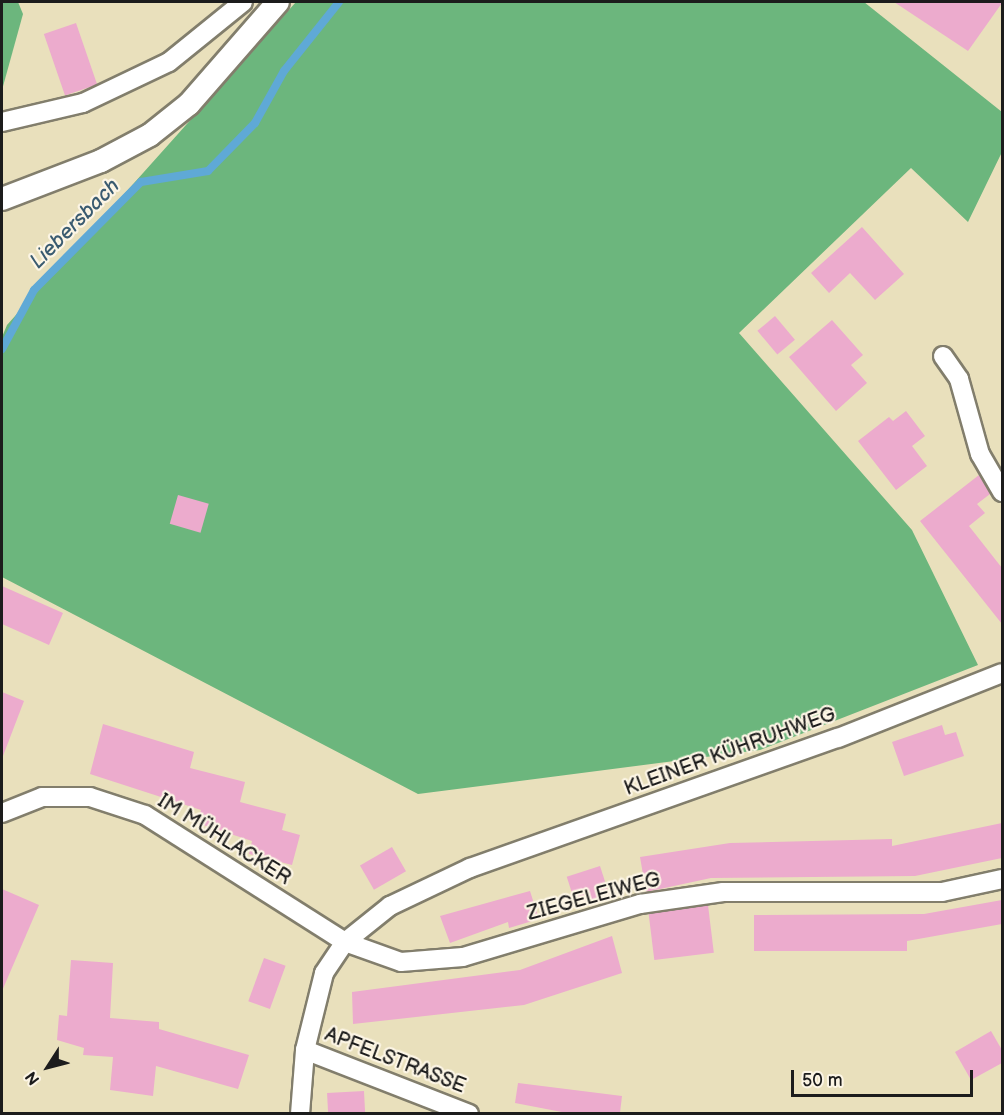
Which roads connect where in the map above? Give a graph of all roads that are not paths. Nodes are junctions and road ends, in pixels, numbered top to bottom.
1 (243, 2) edge
2 (278, 2) edge
3 (2, 122) edge
4 (2, 199) edge
5 (943, 356) dead end
6 (1002, 492) edge
7 (1002, 663) edge
8 (1002, 673) edge
9 (961, 688) junction
10 (2, 813) edge
11 (1002, 879) edge
12 (345, 942) junction
13 (305, 1050) junction
14 (300, 1113) edge
15 (469, 1113) edge

1 - 3 street
2 - 4 street
5 - 6 street
7 - 9 street
8 - 9 street, KLEINER KÜHRUHWEG
9 - 12 street, KLEINER KÜHRUHWEG
10 - 12 street, IM MÜHLACKER
11 - 12 street, ZIEGELEIWEG
12 - 13 street, KLEINER KÜHRUHWEG
13 - 14 street, KLEINER KÜHRUHWEG
13 - 15 street, APFELSTRASSE

